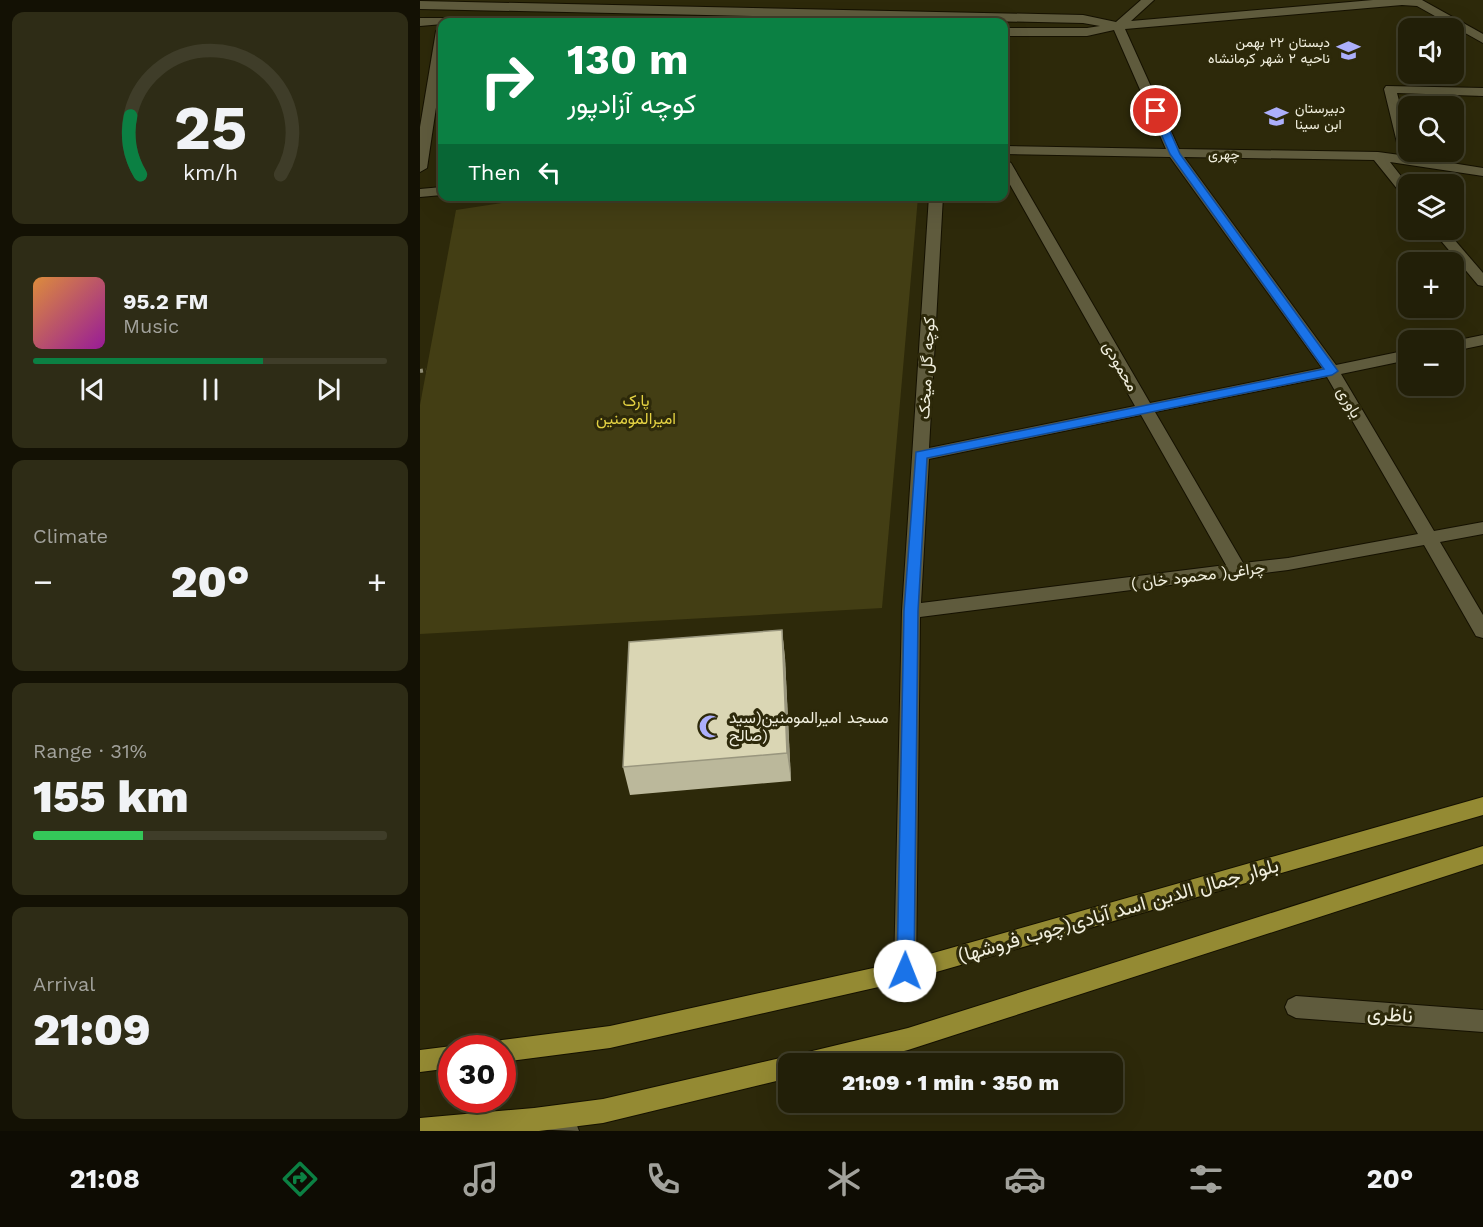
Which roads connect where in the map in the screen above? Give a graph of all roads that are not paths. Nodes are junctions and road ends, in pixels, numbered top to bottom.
1 (825, 0) edge
2 (1148, 0) edge
3 (420, 5) edge
4 (447, 6) junction
5 (1444, 17) junction
6 (445, 18) edge
7 (819, 18) edge
8 (1008, 19) edge
9 (420, 22) edge
10 (438, 22) edge
11 (1483, 25) edge
12 (1118, 26) junction
13 (1008, 32) edge
14 (1483, 39) edge
15 (438, 57) edge
16 (1483, 92) edge
17 (1398, 120) edge
18 (1008, 150) edge
19 (1175, 154) junction
20 (1378, 156) junction
21 (1398, 158) edge
22 (1425, 162) edge
23 (420, 168) edge
24 (1008, 170) edge
25 (1483, 172) edge
26 (1398, 181) edge
27 (438, 191) edge
28 (420, 192) edge
29 (936, 201) edge
30 (1447, 240) edge
31 (1483, 282) edge
32 (1483, 340) edge
33 (1464, 344) edge
34 (1398, 357) edge
35 (1332, 371) junction
36 (1146, 409) junction
37 (921, 455) junction
38 (1483, 528) edge
39 (1428, 538) junction
40 (1238, 570) junction
41 (911, 611) junction
42 (1483, 631) edge
43 (1483, 806) edge
44 (1483, 855) edge
45 (905, 971) junction
46 (1296, 1007) dead end
47 (1483, 1021) edge
48 (516, 1049) edge
49 (850, 1053) edge
50 (438, 1059) edge
51 (420, 1061) edge
52 (778, 1070) edge
53 (534, 1120) junction
54 (420, 1130) edge
55 (567, 1131) edge

1 - 7 street
2 - 12 street
3 - 4 street
4 - 6 street
4 - 7 street
5 - 11 street
5 - 12 street
5 - 14 street
8 - 12 street
9 - 10 street
12 - 13 street
12 - 19 street, یاوری
15 - 23 street
16 - 17 street
18 - 19 street, چهری
19 - 20 street, چهری
19 - 35 street, یاوری
20 - 21 street, چهری
20 - 26 street
22 - 25 street, چهری
24 - 36 street, محمودی
27 - 28 street
29 - 37 street, کوچه گل میخک
30 - 31 street
32 - 33 street
34 - 35 street
35 - 36 street
35 - 39 street, یاوری
36 - 37 street
36 - 40 street, محمودی
37 - 41 street, کوچه گل میخک
38 - 39 street, چراغی( محمود خان )
39 - 40 street, چراغی( محمود خان )
39 - 42 street, یاوری
40 - 41 street, چراغی( محمود خان )
41 - 45 street, کوچه گل میخک
43 - 45 main road, بلوار جمال الدین اسد آبادی(چوب فروشها)
44 - 49 main road
45 - 48 main road, بلوار جمال الدین اسد آبادی(چوب فروشها)
46 - 47 street, ناظری
50 - 51 main road
52 - 53 main road
53 - 54 main road
53 - 55 street

